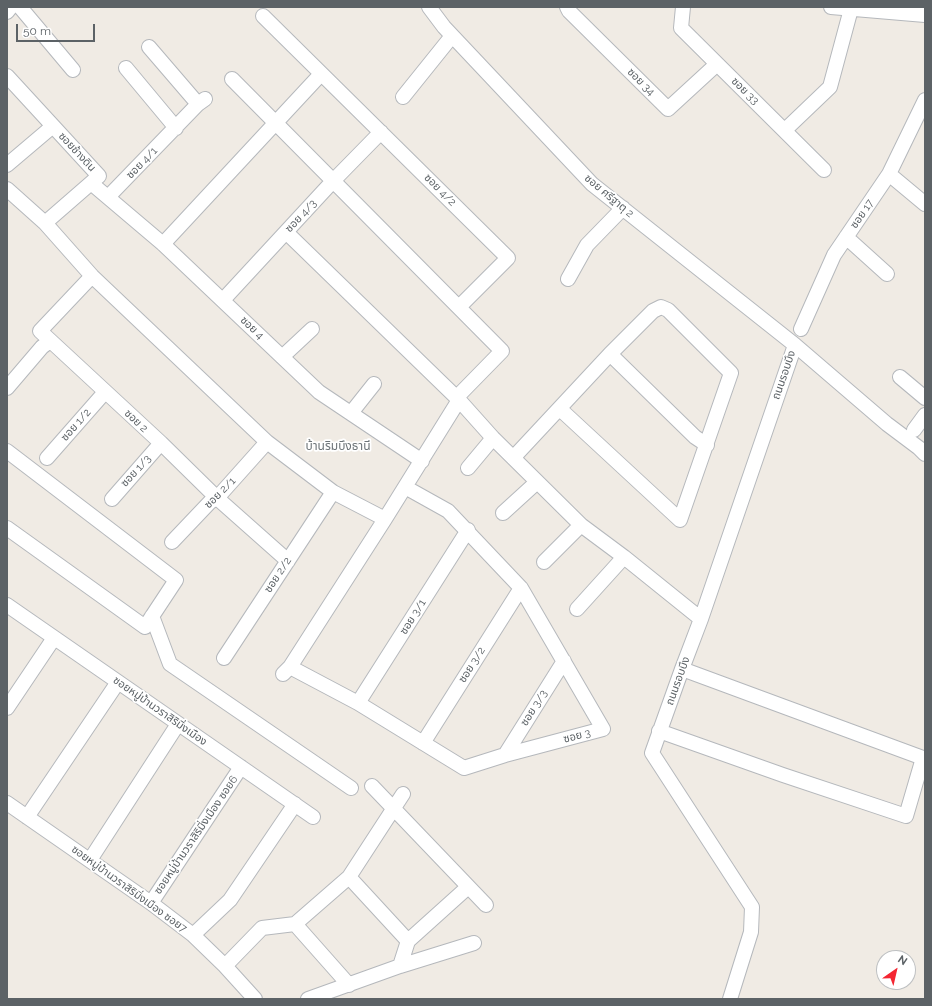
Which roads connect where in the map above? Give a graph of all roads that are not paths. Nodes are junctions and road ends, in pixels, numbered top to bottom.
1 (11, 7) edge
2 (20, 7) edge
3 (429, 7) edge
4 (568, 7) edge
5 (683, 7) edge
6 (831, 7) edge
7 (851, 9) junction
8 (7, 12) edge
9 (925, 15) edge
10 (263, 16) dead end
11 (452, 36) junction
12 (149, 47) dead end
13 (717, 64) junction
14 (126, 68) dead end
15 (73, 70) dead end
16 (321, 74) junction
17 (7, 76) edge
18 (232, 79) dead end
19 (403, 97) dead end
20 (925, 100) edge
21 (276, 123) junction
22 (53, 126) junction
23 (176, 128) junction
24 (785, 130) junction
25 (381, 132) junction
26 (7, 165) edge
27 (824, 170) dead end
28 (889, 174) junction
29 (333, 181) junction
30 (91, 183) junction
31 (7, 189) edge
32 (108, 197) junction
33 (925, 204) edge
34 (623, 208) junction
35 (45, 222) junction
36 (286, 232) junction
37 (846, 237) junction
38 (163, 244) junction
39 (887, 274) dead end
40 (92, 276) junction
41 (568, 279) dead end
42 (223, 300) junction
43 (459, 307) junction
44 (312, 329) dead end
45 (801, 330) dead end
46 (50, 341) junction
47 (795, 344) junction
48 (610, 354) junction
49 (282, 357) junction
50 (900, 377) dead end
51 (374, 384) dead end
52 (7, 388) edge
53 (105, 392) junction
54 (925, 398) edge
55 (458, 399) junction
56 (560, 409) junction
57 (351, 413) junction
58 (925, 415) edge
59 (914, 430) dead end
60 (492, 438) junction
61 (267, 442) junction
62 (161, 443) junction
63 (707, 445) junction
64 (7, 451) edge
65 (925, 454) edge
66 (47, 458) dead end
67 (513, 458) junction
68 (422, 461) junction
69 (468, 468) dead end
70 (536, 482) junction
71 (405, 487) junction
72 (333, 492) junction
73 (217, 498) junction
74 (112, 499) dead end
75 (503, 513) dead end
76 (385, 519) junction
77 (580, 525) junction
78 (7, 528) edge
79 (468, 530) junction
80 (172, 542) dead end
81 (624, 558) junction
82 (288, 561) junction
83 (544, 562) dead end
84 (521, 588) junction
85 (7, 605) edge
86 (577, 609) dead end
87 (152, 616) junction
88 (701, 618) junction
89 (54, 638) junction
90 (224, 658) dead end
91 (564, 661) junction
92 (682, 668) junction
93 (118, 682) junction
94 (358, 704) junction
95 (7, 708) edge
96 (178, 724) junction
97 (659, 731) junction
98 (423, 743) junction
99 (505, 755) junction
100 (242, 767) junction
101 (372, 786) dead end
102 (351, 788) dead end
103 (403, 794) dead end
104 (7, 803) edge
105 (295, 804) junction
106 (393, 809) junction
107 (27, 817) junction
108 (313, 817) dead end
109 (90, 860) junction
110 (349, 877) junction
111 (468, 887) junction
112 (151, 903) junction
113 (486, 905) dead end
114 (294, 924) junction
115 (193, 935) junction
116 (408, 941) junction
117 (474, 943) dead end
118 (225, 966) junction
119 (400, 966) junction
120 (349, 985) junction
121 (255, 999) edge
122 (308, 999) edge
123 (730, 999) edge

1 - 8 street
2 - 15 street
3 - 11 street, ซอย ศรีฐาตุ 2
4 - 13 street, ซอย 34
5 - 13 street, ซอย 33
6 - 7 street
7 - 9 street
7 - 24 street
10 - 16 street, ซอย 4/2
11 - 19 street
11 - 34 street, ซอย ศรีฐาตุ 2
12 - 23 street, ซอย 4/1
13 - 24 street, ซอย 33
14 - 23 street
16 - 21 street
16 - 25 street, ซอย 4/2
17 - 22 street, ซอยช้างดิน
18 - 21 street
20 - 28 street, ซอย 17
21 - 29 street
21 - 38 street
22 - 26 street
22 - 30 street, ซอยช้างดิน
23 - 32 street, ซอย 4/1
24 - 27 street, ซอย 33
25 - 29 street, ซอย 4/3
25 - 43 street, ซอย 4/2
28 - 33 street
28 - 37 street, ซอย 17
29 - 36 street, ซอย 4/3
29 - 43 street
30 - 32 street, ซอย 4
30 - 35 street, ซอยช้างดิน
31 - 35 street
32 - 38 street, ซอย 4
34 - 41 street
34 - 47 street, ซอย ศรีฐาตุ 2
35 - 40 street
36 - 42 street, ซอย 4/3
36 - 55 street
37 - 39 street
37 - 45 street, ซอย 17
38 - 42 street, ซอย 4
40 - 46 street, ซอย 2
40 - 61 street
42 - 49 street, ซอย 4
43 - 55 street
44 - 49 street
46 - 52 street
46 - 53 street, ซอย 2
47 - 65 street, ซอย ศรีฐาตุ 2
47 - 88 street, ถนนรอบบึง
48 - 56 street
48 - 63 street
48 - 63 street
49 - 57 street, ซอย 4
50 - 54 street
51 - 57 street
53 - 62 street, ซอย 2
53 - 66 street, ซอย 1/2
55 - 60 street
55 - 68 street
56 - 63 street
56 - 67 street
57 - 68 street, ซอย 4
58 - 59 street
60 - 67 street
60 - 69 street
61 - 72 street
61 - 73 street, ซอย 2/1
62 - 73 street, ซอย 2
62 - 74 street, ซอย 1/3
64 - 87 street
67 - 70 street
68 - 71 street
70 - 75 street
70 - 77 street
71 - 76 street
71 - 79 street, ซอย 3
72 - 76 street
72 - 82 street, ซอย 2/2
73 - 80 street, ซอย 2/1
73 - 82 street, ซอย 2
76 - 94 street, ซอย 3
77 - 81 street
77 - 83 street
78 - 87 street
79 - 84 street, ซอย 3
79 - 94 street, ซอย 3/1
81 - 86 street
81 - 88 street
82 - 90 street, ซอย 2/2
84 - 91 street, ซอย 3
84 - 98 street, ซอย 3/2
85 - 89 street, ซอยหมู่บ้านวราสิริมิ่งเมือง
87 - 102 street
88 - 92 street, ถนนรอบบึง
89 - 93 street, ซอยหมู่บ้านวราสิริมิ่งเมือง
89 - 95 street
91 - 99 street, ซอย 3/3
91 - 99 street, ซอย 3
92 - 97 street, ถนนรอบบึง
92 - 97 street
93 - 96 street, ซอยหมู่บ้านวราสิริมิ่งเมือง
93 - 107 street
94 - 98 street, ซอย 3
96 - 100 street, ซอยหมู่บ้านวราสิริมิ่งเมือง
96 - 109 street
97 - 123 street, ถนนรอบบึง
98 - 99 street, ซอย 3
100 - 105 street, ซอยหมู่บ้านวราสิริมิ่งเมือง
100 - 112 street, ซอยหมู่บ้านวราสิริมิ่งเมือง ซอย6
101 - 106 street
103 - 106 street
104 - 107 street, ซอยหมู่บ้านวราสิริมิ่งเมือง ซอย7
105 - 108 street, ซอยหมู่บ้านวราสิริมิ่งเมือง
105 - 115 street, ซอยหมู่บ้านวราสิริมิ่งเมือง ซอย7
106 - 110 street
106 - 111 street
107 - 109 street, ซอยหมู่บ้านวราสิริมิ่งเมือง ซอย7
109 - 112 street, ซอยหมู่บ้านวราสิริมิ่งเมือง ซอย7
110 - 114 street
110 - 116 street
111 - 113 street
111 - 116 street
112 - 115 street, ซอยหมู่บ้านวราสิริมิ่งเมือง ซอย7
114 - 118 street
114 - 120 street
115 - 118 street
116 - 119 street
117 - 119 street
118 - 121 street
119 - 120 street
120 - 122 street

